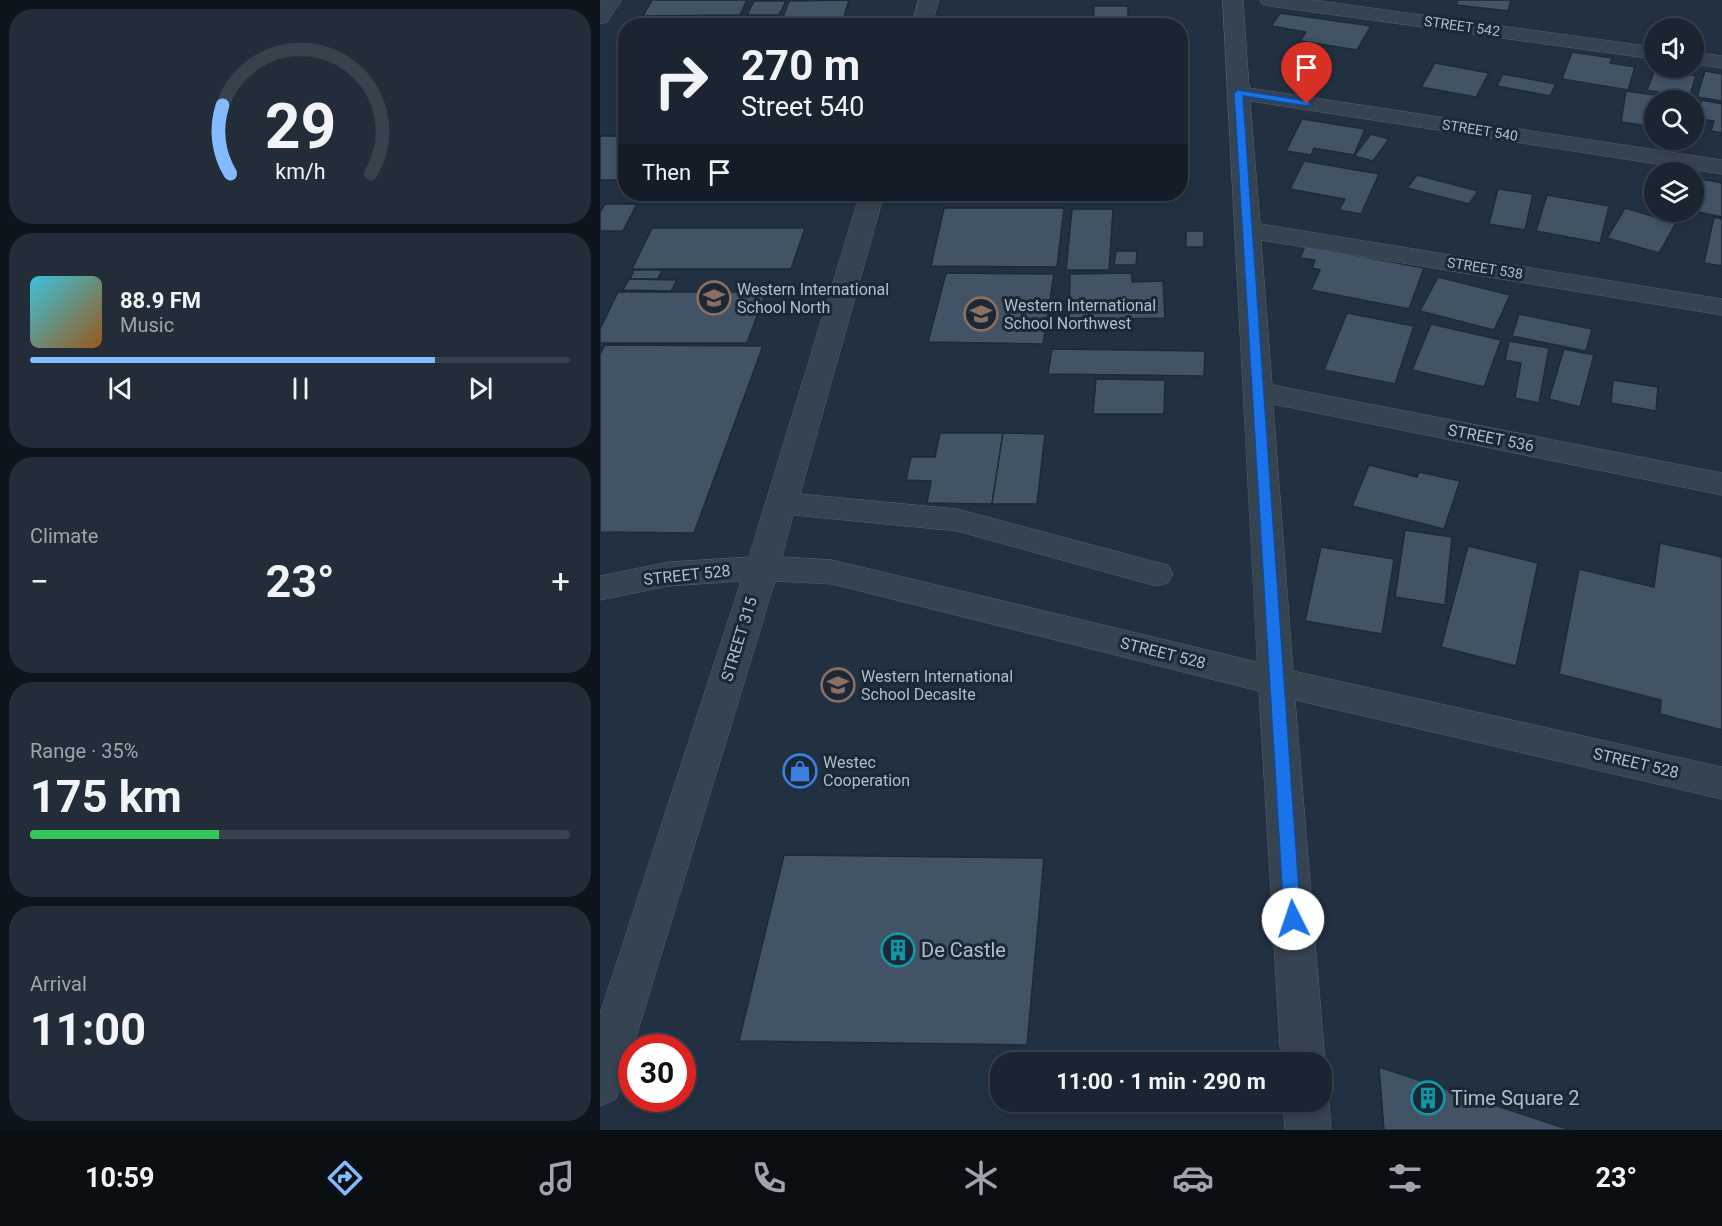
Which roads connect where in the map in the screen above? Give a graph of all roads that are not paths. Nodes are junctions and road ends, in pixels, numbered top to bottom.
1 (612, 0) edge
2 (929, 0) edge
3 (1233, 0) edge
4 (1270, 0) edge
5 (600, 18) edge
6 (923, 18) edge
7 (1644, 52) edge
8 (1704, 59) edge
9 (1722, 62) edge
10 (1238, 93) junction
11 (1722, 167) edge
12 (870, 201) edge
13 (1248, 230) junction
14 (1722, 307) edge
15 (1259, 392) junction
16 (1722, 484) edge
17 (781, 503) junction
18 (762, 568) junction
19 (1156, 574) dead end
20 (600, 588) edge
21 (1276, 681) junction
22 (1722, 783) edge
23 (1302, 1052) edge
24 (600, 1083) edge
25 (1307, 1112) edge
26 (1308, 1130) edge

1 - 5 street
2 - 6 street
3 - 10 street
4 - 7 street, STREET 542
8 - 9 street
10 - 11 street, STREET 540
10 - 13 street
12 - 17 street, STREET 315
13 - 14 street, STREET 538
13 - 15 street
15 - 16 street, STREET 536
15 - 21 street
17 - 18 street, STREET 315
17 - 19 street
18 - 20 street, STREET 528
18 - 21 street, STREET 528
18 - 24 street, STREET 315
21 - 22 street, STREET 528
21 - 23 street
25 - 26 street

